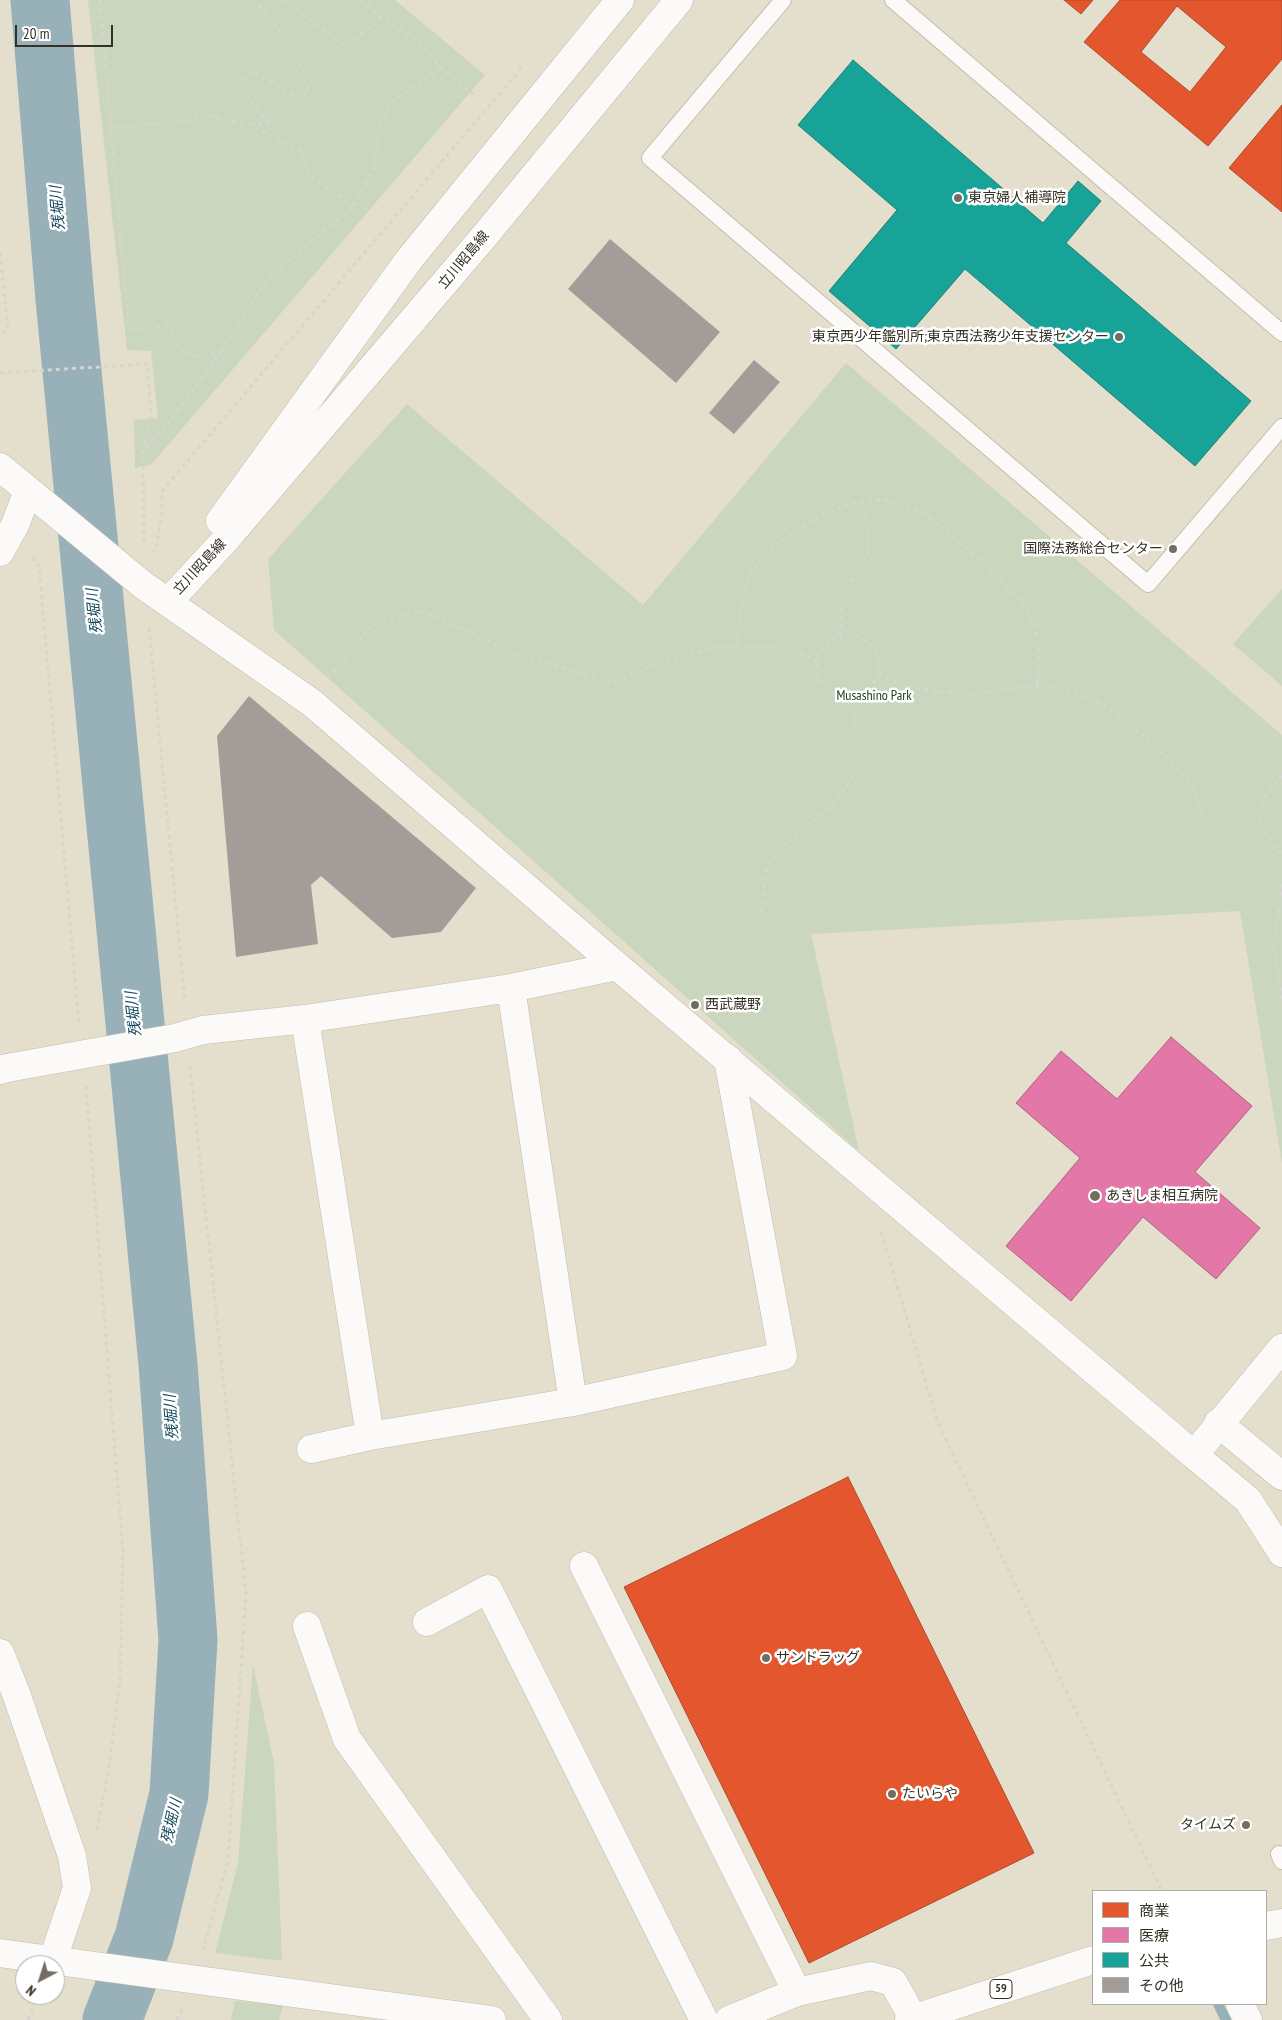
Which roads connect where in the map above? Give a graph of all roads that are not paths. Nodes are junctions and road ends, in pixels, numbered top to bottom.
1 (620, 0) edge
2 (679, 0) edge
3 (783, 0) edge
4 (893, 0) edge
5 (1282, 333) edge
6 (1282, 427) edge
7 (0, 467) edge
8 (33, 496) junction
9 (0, 552) edge
10 (168, 602) junction
11 (617, 966) junction
12 (511, 988) junction
13 (305, 1019) junction
14 (728, 1059) junction
15 (3, 1069) edge
16 (1282, 1348) edge
17 (573, 1402) junction
18 (1218, 1423) junction
19 (370, 1436) junction
20 (312, 1449) dead end
21 (1194, 1455) junction
22 (1282, 1476) edge
23 (1282, 1553) edge
24 (584, 1566) dead end
25 (427, 1622) dead end
26 (307, 1626) dead end
27 (0, 1653) edge
28 (1282, 1923) edge
29 (1267, 1926) edge
30 (0, 1953) edge
31 (15, 1955) edge
32 (62, 1955) edge
33 (1092, 1960) edge
34 (65, 1962) edge
35 (797, 1992) junction
36 (1240, 2005) edge
37 (911, 2019) edge
38 (492, 2020) edge
39 (548, 2020) edge
40 (704, 2020) edge
41 (729, 2020) edge
42 (1248, 2020) edge

1 - 10 street, 立川昭島線
2 - 10 street, 立川昭島線
3 - 6 lane
4 - 5 lane
7 - 8 street
8 - 9 street
8 - 10 street
10 - 11 street
11 - 12 street
11 - 14 street
12 - 13 street
12 - 17 street
13 - 15 street
13 - 19 street
14 - 17 street
14 - 21 street
16 - 18 street
17 - 19 street
18 - 21 street
18 - 22 street
19 - 20 street
21 - 23 street
24 - 35 street
25 - 40 street
26 - 39 street
27 - 32 street
28 - 29 street
30 - 31 street
33 - 37 street, 59
34 - 38 street
35 - 37 street
35 - 41 street
36 - 42 street

